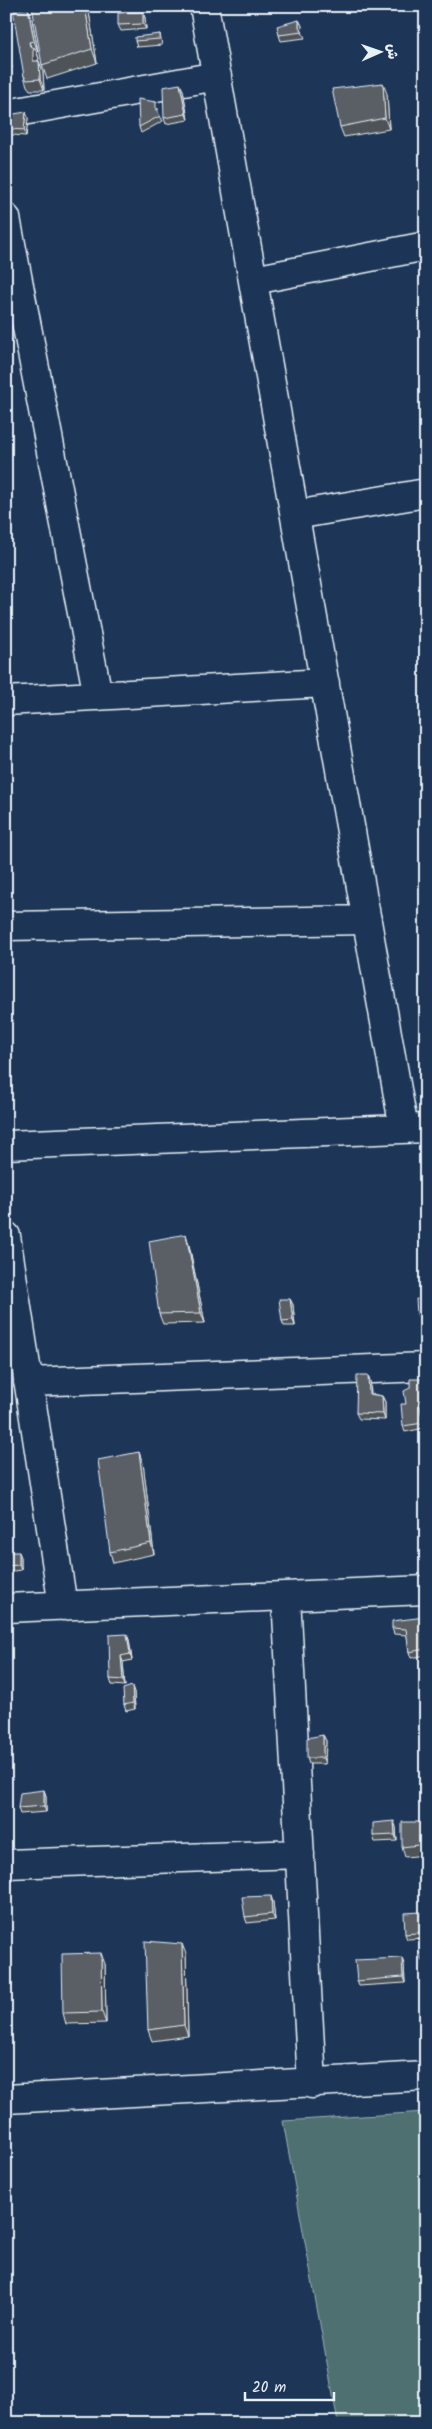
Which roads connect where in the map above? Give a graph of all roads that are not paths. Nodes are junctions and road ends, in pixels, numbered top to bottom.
1 (204, 6) edge
2 (217, 76) junction
3 (6, 114) edge
4 (6, 218) edge
5 (426, 246) edge
6 (11, 264) edge
7 (254, 280) junction
8 (426, 493) edge
9 (295, 515) junction
10 (324, 683) junction
11 (98, 696) junction
12 (6, 701) edge
13 (367, 920) junction
14 (6, 926) edge
15 (415, 1128) edge
16 (6, 1145) edge
17 (6, 1236) edge
18 (426, 1366) edge
19 (28, 1382) junction
20 (426, 1590) edge
21 (286, 1596) junction
22 (63, 1606) junction
23 (6, 1608) edge
24 (300, 1854) junction
25 (6, 1864) edge
26 (426, 2076) edge
27 (312, 2084) junction
28 (6, 2099) edge

1 - 2 street
2 - 3 street
2 - 7 street
4 - 6 street
5 - 7 street
6 - 11 street
7 - 9 street
8 - 9 street
9 - 10 street
10 - 11 street
10 - 13 street
11 - 12 street
13 - 14 street
13 - 15 street
15 - 16 street
17 - 19 street
18 - 19 street
19 - 22 street
20 - 21 street
21 - 22 street
21 - 24 street
22 - 23 street
24 - 25 street
24 - 27 street
26 - 27 street
27 - 28 street

